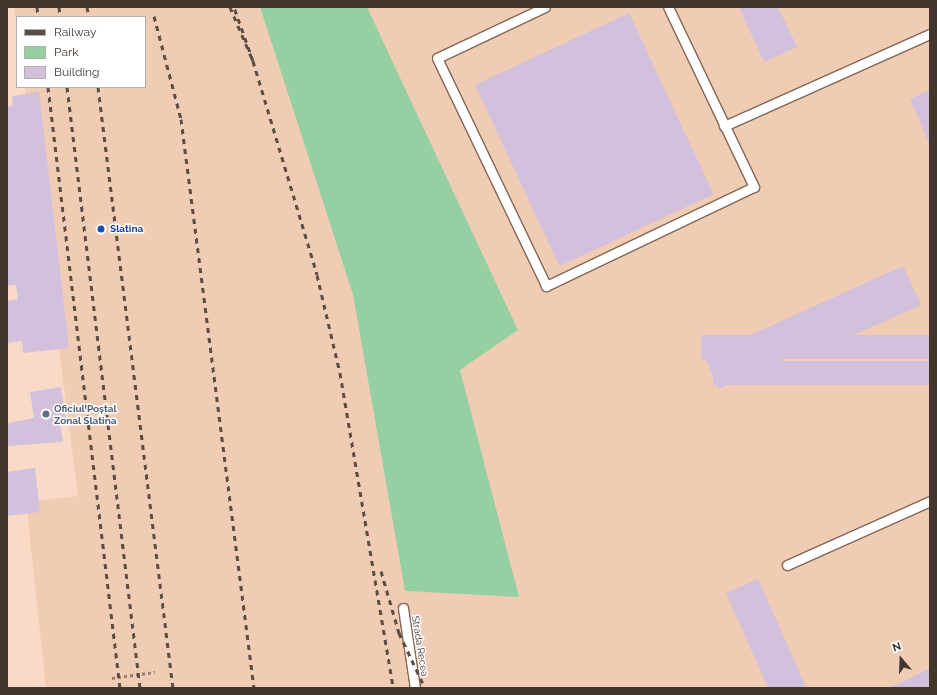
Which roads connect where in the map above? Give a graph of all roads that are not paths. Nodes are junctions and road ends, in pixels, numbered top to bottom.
1 (545, 7) edge
2 (668, 7) edge
3 (930, 34) edge
4 (724, 126) junction
5 (930, 501) edge
6 (787, 566) dead end
7 (403, 608) dead end
8 (415, 688) edge

1 - 4 lane
2 - 4 lane
3 - 4 lane
5 - 6 lane
7 - 8 lane, Strada Recea

